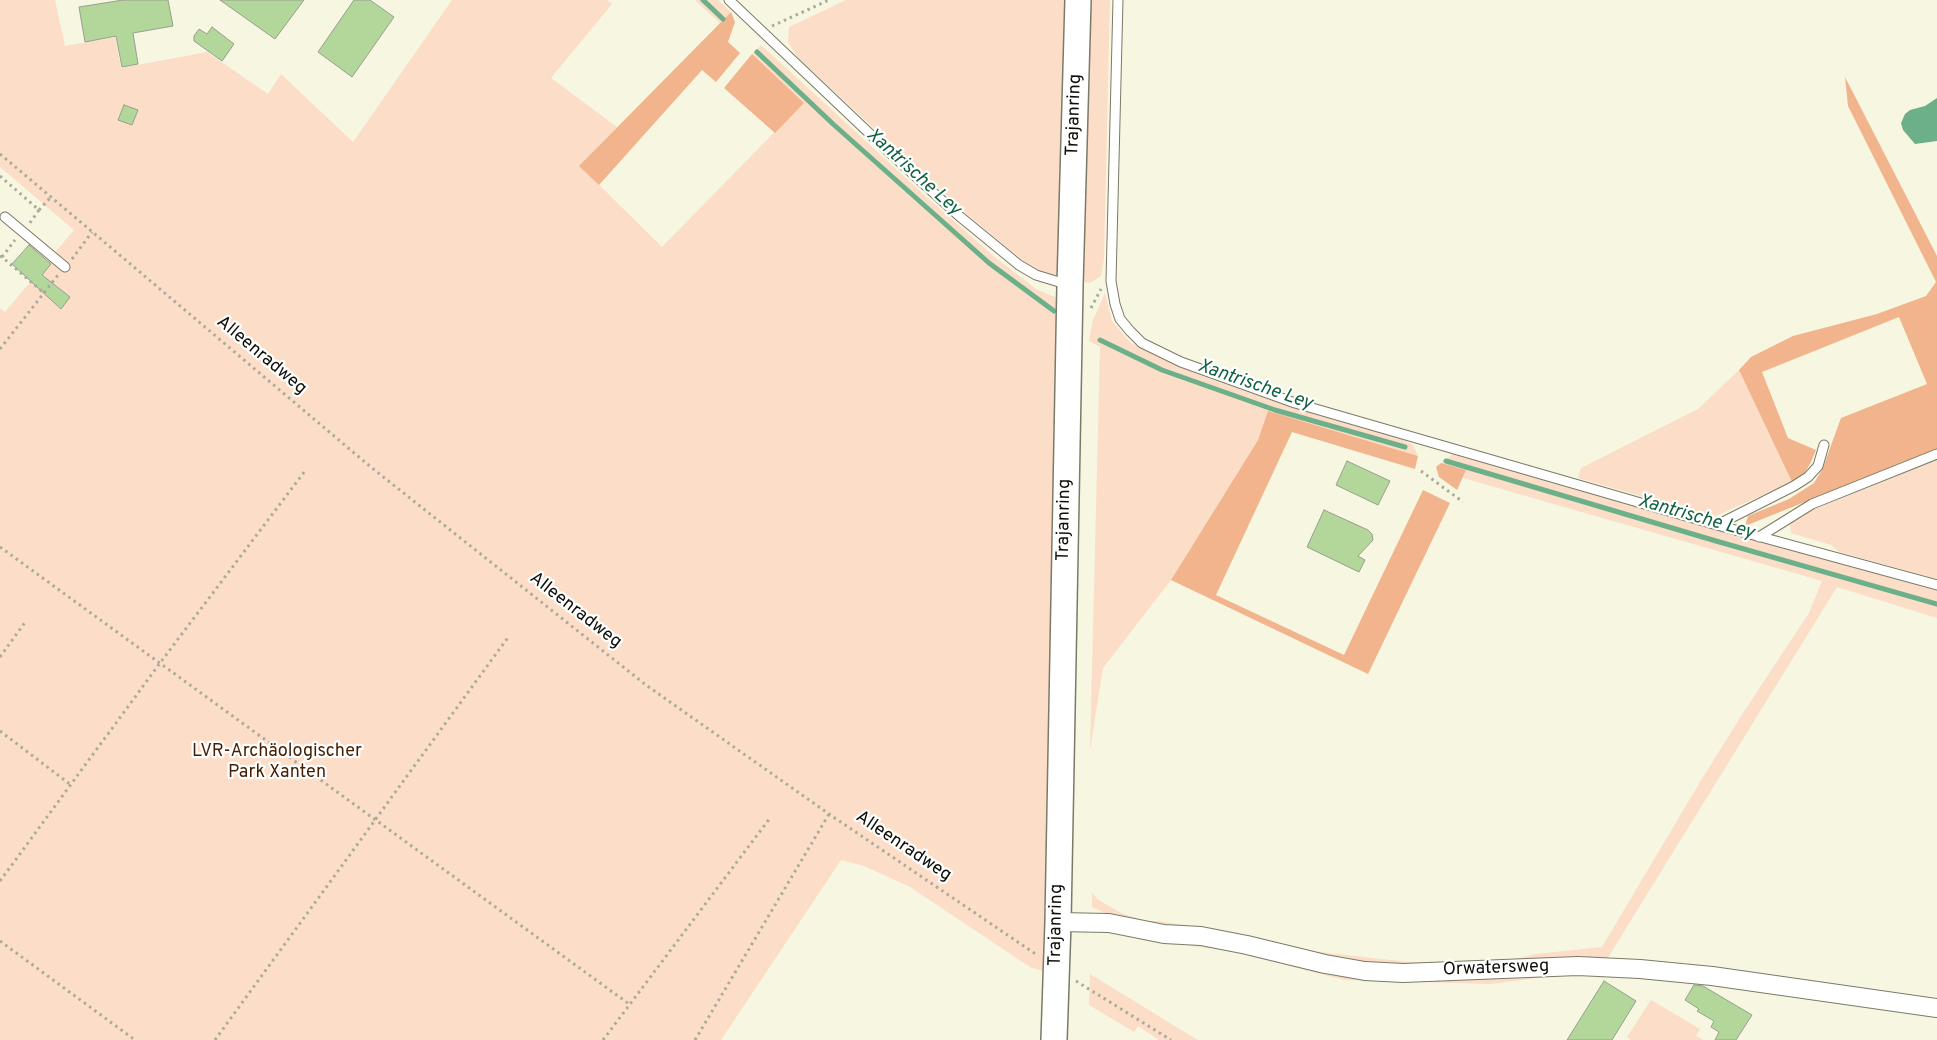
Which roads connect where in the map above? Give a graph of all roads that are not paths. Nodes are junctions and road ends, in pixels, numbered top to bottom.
1 (729, 0) edge
2 (1078, 0) edge
3 (1118, 0) edge
4 (2, 217) edge
5 (65, 267) road end
6 (1070, 285) junction
7 (1824, 445) dead end
8 (1937, 454) edge
9 (1717, 525) junction
10 (1759, 536) junction
11 (1937, 585) edge
12 (1058, 922) junction
13 (1937, 1008) edge
14 (1054, 1040) edge

1 - 6 lane
2 - 6 main road, Trajanring
3 - 9 lane
4 - 5 lane
6 - 12 main road, Trajanring
7 - 9 lane
8 - 10 lane
9 - 10 lane
10 - 11 lane
12 - 13 street, Orwatersweg
12 - 14 main road, Trajanring

